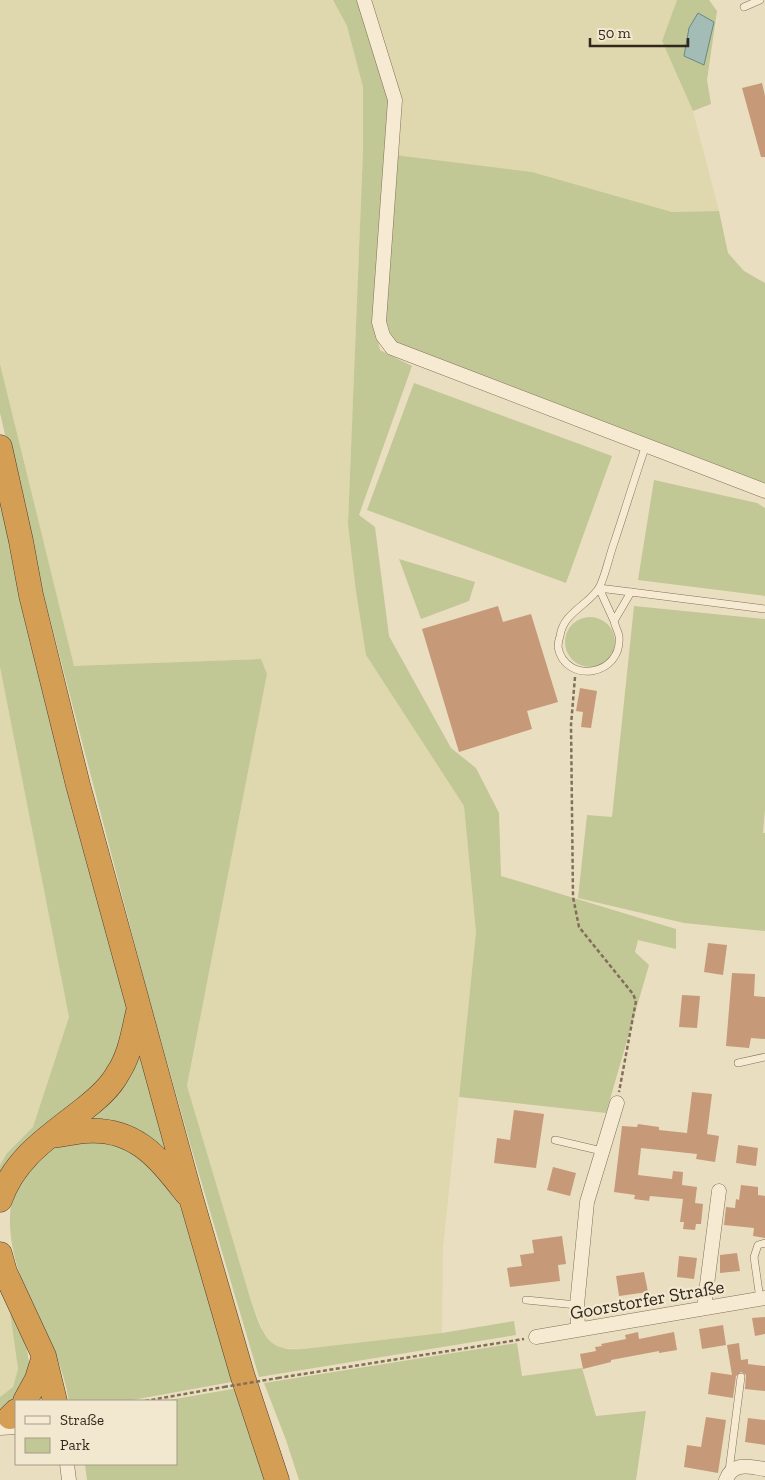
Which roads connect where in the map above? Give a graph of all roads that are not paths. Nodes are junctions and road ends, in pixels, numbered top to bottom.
1 (364, 0) edge
2 (760, 0) edge
3 (744, 7) dead end
4 (646, 445) junction
5 (0, 447) edge
6 (765, 491) edge
7 (22, 541) junction
8 (599, 588) junction
9 (631, 592) junction
10 (765, 609) edge
11 (614, 621) junction
12 (139, 1010) junction
13 (765, 1057) edge
14 (738, 1063) dead end
15 (617, 1103) road end
16 (49, 1136) junction
17 (555, 1140) dead end
18 (602, 1150) junction
19 (719, 1191) dead end
20 (191, 1198) junction
21 (0, 1200) edge
22 (765, 1244) edge
23 (0, 1254) edge
24 (763, 1298) edge
25 (526, 1300) dead end
26 (577, 1305) junction
27 (704, 1308) junction
28 (578, 1329) junction
29 (536, 1337) road end
30 (44, 1356) junction
31 (741, 1377) dead end
32 (23, 1400) edge
33 (55, 1400) edge
34 (67, 1465) edge
35 (765, 1469) edge
36 (728, 1476) edge
37 (69, 1480) edge
38 (276, 1480) edge
39 (288, 1480) edge

1 - 4 street
2 - 3 lane
4 - 6 street
4 - 8 lane
5 - 7 highway
7 - 12 highway
7 - 39 highway
8 - 9 lane
8 - 11 lane
8 - 11 lane
9 - 10 lane
9 - 11 lane
12 - 16 highway
12 - 20 highway
13 - 14 lane
15 - 18 street
16 - 20 highway
16 - 21 highway
17 - 18 lane
18 - 26 street
19 - 27 street
20 - 38 highway
22 - 24 lane
23 - 30 highway
24 - 27 street, Goorstorfer Straße
25 - 26 lane
26 - 28 street
27 - 28 street, Goorstorfer Straße
28 - 29 street, Goorstorfer Straße
30 - 32 highway
30 - 33 highway
31 - 36 lane
34 - 37 street
35 - 36 street

